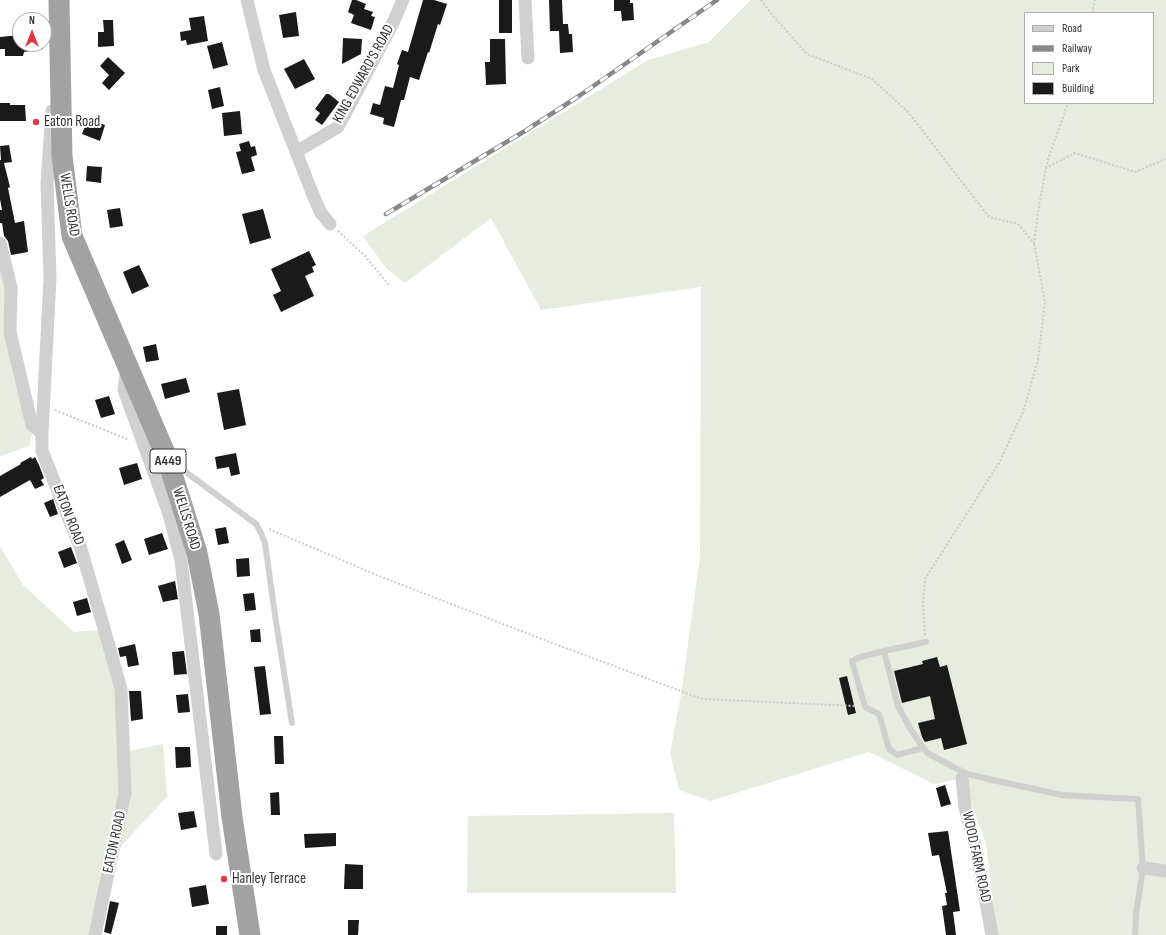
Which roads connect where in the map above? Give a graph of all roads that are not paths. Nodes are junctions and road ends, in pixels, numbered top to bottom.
1 (59, 0) edge
2 (247, 0) edge
3 (403, 0) edge
4 (525, 0) edge
5 (528, 58) dead end
6 (61, 92) junction
7 (296, 152) junction
8 (330, 224) road end
9 (0, 243) edge
10 (128, 366) junction
11 (42, 432) junction
12 (167, 458) junction
13 (926, 642) road end
14 (884, 651) junction
15 (292, 723) dead end
16 (923, 748) junction
17 (965, 776) junction
18 (216, 854) dead end
19 (1143, 868) junction
20 (1166, 871) edge
21 (95, 935) edge
22 (250, 935) edge
23 (992, 935) edge
24 (1135, 935) edge

1 - 6 highway, WELLS ROAD / A449
2 - 7 street
3 - 7 street, KING EDWARD'S ROAD
4 - 5 street
6 - 10 highway, WELLS ROAD / A449
6 - 11 street, EATON ROAD
7 - 8 street
9 - 11 street
10 - 12 highway, WELLS ROAD / A449
10 - 18 street
11 - 21 street, EATON ROAD
12 - 15 lane
12 - 22 highway, WELLS ROAD / A449
13 - 14 lane
14 - 16 lane
14 - 16 lane
16 - 17 lane
17 - 19 lane
17 - 23 street, WOOD FARM ROAD
19 - 20 street
19 - 24 lane

